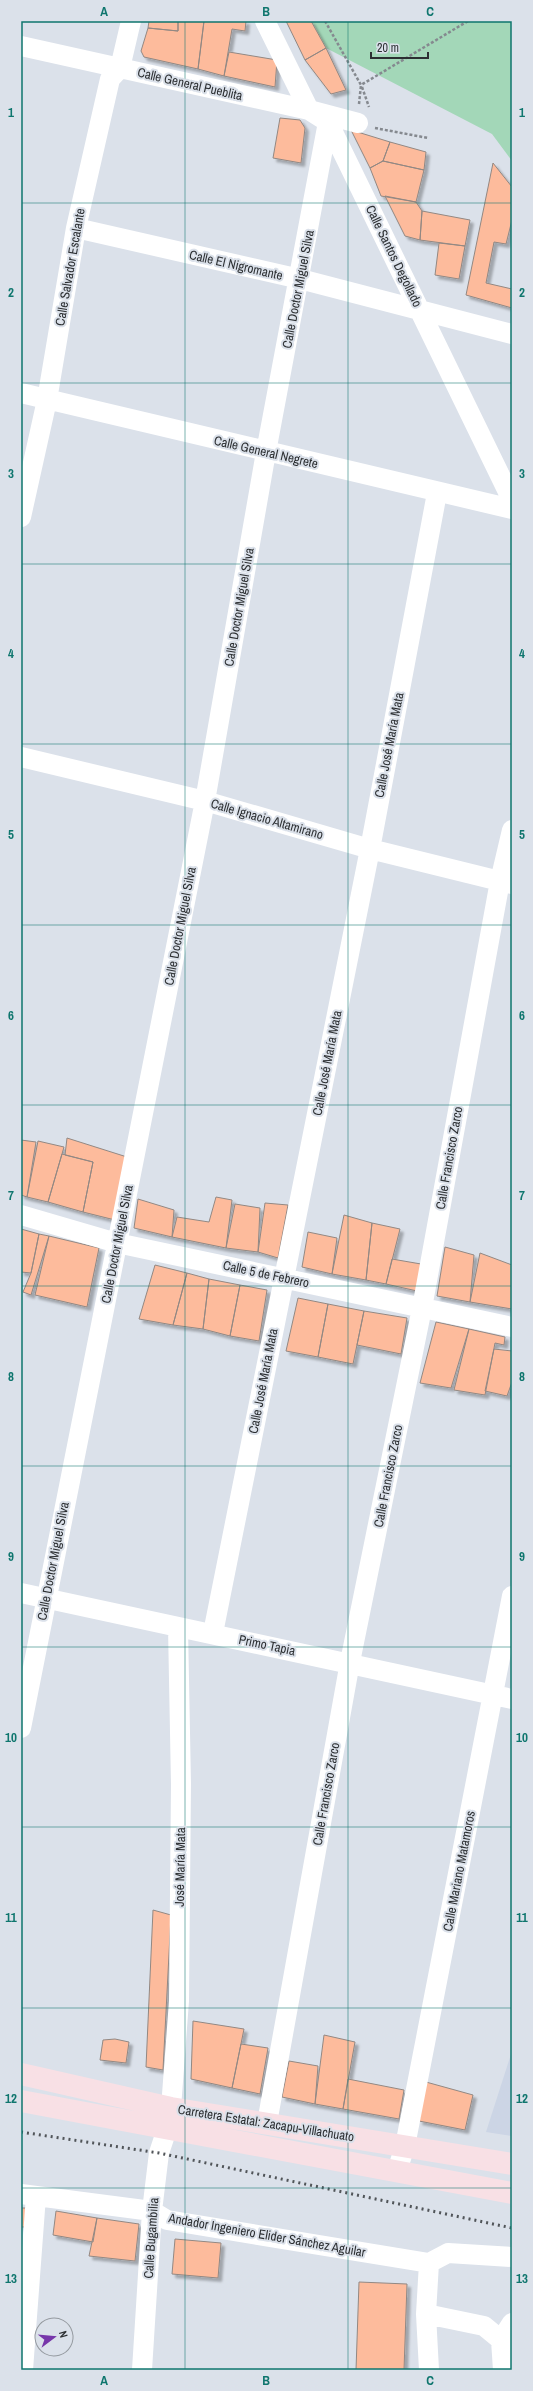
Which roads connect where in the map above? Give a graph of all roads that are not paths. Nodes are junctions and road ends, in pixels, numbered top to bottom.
1 (131, 21) edge
2 (266, 21) edge
3 (21, 46) edge
4 (120, 68) junction
5 (310, 110) junction
6 (328, 122) junction
7 (358, 123) road end
8 (76, 228) junction
9 (300, 279) junction
10 (422, 312) junction
11 (512, 334) edge
12 (21, 394) edge
13 (47, 400) junction
14 (266, 452) junction
15 (437, 493) junction
16 (512, 500) edge
17 (512, 510) edge
18 (21, 517) edge
19 (21, 757) edge
20 (205, 801) junction
21 (512, 830) edge
22 (370, 848) junction
23 (506, 882) edge
24 (21, 1215) edge
25 (117, 1243) junction
26 (283, 1278) junction
27 (422, 1308) junction
28 (512, 1327) edge
29 (21, 1593) edge
30 (512, 1596) edge
31 (45, 1599) junction
32 (178, 1627) junction
33 (213, 1634) junction
34 (350, 1662) junction
35 (503, 1697) edge
36 (21, 1728) edge
37 (21, 2074) edge
38 (21, 2101) edge
39 (171, 2108) junction
40 (266, 2123) junction
41 (167, 2129) junction
42 (405, 2146) junction
43 (512, 2164) edge
44 (398, 2171) junction
45 (512, 2193) edge
46 (28, 2195) edge
47 (152, 2212) junction
48 (512, 2257) edge
49 (429, 2263) junction
50 (426, 2314) junction
51 (512, 2323) edge
52 (507, 2341) edge
53 (23, 2370) edge
54 (142, 2370) edge
55 (429, 2370) edge
56 (503, 2370) edge
57 (507, 2370) edge

1 - 4 street, Calle Salvador Escalante
2 - 5 street
3 - 4 street, Calle General Pueblita
4 - 5 street, Calle General Pueblita
4 - 8 street, Calle Salvador Escalante
5 - 6 street, Calle Santos Degollado
5 - 7 street, Calle General Pueblita
6 - 9 street, Calle Doctor Miguel Silva
6 - 10 street, Calle Santos Degollado
8 - 9 street, Calle El Nigromante
8 - 13 street, Calle Salvador Escalante
9 - 10 street, Calle El Nigromante
9 - 14 street, Calle Doctor Miguel Silva
10 - 11 street, Calle El Nigromante
10 - 16 street, Calle Santos Degollado
12 - 13 street, Calle General Negrete
13 - 14 street, Calle General Negrete
13 - 18 street, Calle Salvador Escalante
14 - 15 street, Calle General Negrete
14 - 20 street, Calle Doctor Miguel Silva
15 - 17 street, Calle General Negrete
15 - 22 street, Calle José María Mata
19 - 20 street, Calle Ignacio Altamirano
20 - 22 street, Calle Ignacio Altamirano
20 - 25 street, Calle Doctor Miguel Silva
21 - 23 street, Calle Francisco Zarco
22 - 23 street, Calle Ignacio Altamirano
22 - 26 street, Calle José María Mata
23 - 27 street, Calle Francisco Zarco
24 - 25 street, Calle 5 de Febrero
25 - 26 street, Calle 5 de Febrero
25 - 31 street, Calle Doctor Miguel Silva
26 - 27 street, Calle 5 de Febrero
26 - 33 street, Calle José María Mata
27 - 28 street, Calle 5 de Febrero
27 - 34 street, Calle Francisco Zarco
29 - 31 street, Primo Tapia
30 - 35 street, Calle Mariano Matamoros
31 - 32 street, Primo Tapia
31 - 36 street, Calle Doctor Miguel Silva
32 - 33 street, Primo Tapia
32 - 39 street, José María Mata
33 - 34 street, Primo Tapia
34 - 35 street, Primo Tapia
34 - 40 street, Calle Francisco Zarco
35 - 42 street, Calle Mariano Matamoros
37 - 39 main road, Carretera Estatal: Zacapu-Villachuato
38 - 41 main road
39 - 40 main road, Carretera Estatal: Zacapu-Villachuato
39 - 41 street, Calle Bugambilia
40 - 42 main road, Carretera Estatal: Zacapu-Villachuato
41 - 44 main road
41 - 47 street, Calle Bugambilia
42 - 43 main road, Carretera Estatal: Zacapu-Villachuato
42 - 44 street, Calle Mariano Matamoros
44 - 45 main road
46 - 47 street, Andador Ingeniero Elider Sánchez Aguilar
46 - 53 street
47 - 49 street, Andador Ingeniero Elider Sánchez Aguilar
47 - 54 street, Calle Bugambilia
48 - 49 street
49 - 50 street
50 - 52 street
50 - 55 street
51 - 52 street
52 - 56 street
52 - 57 street

